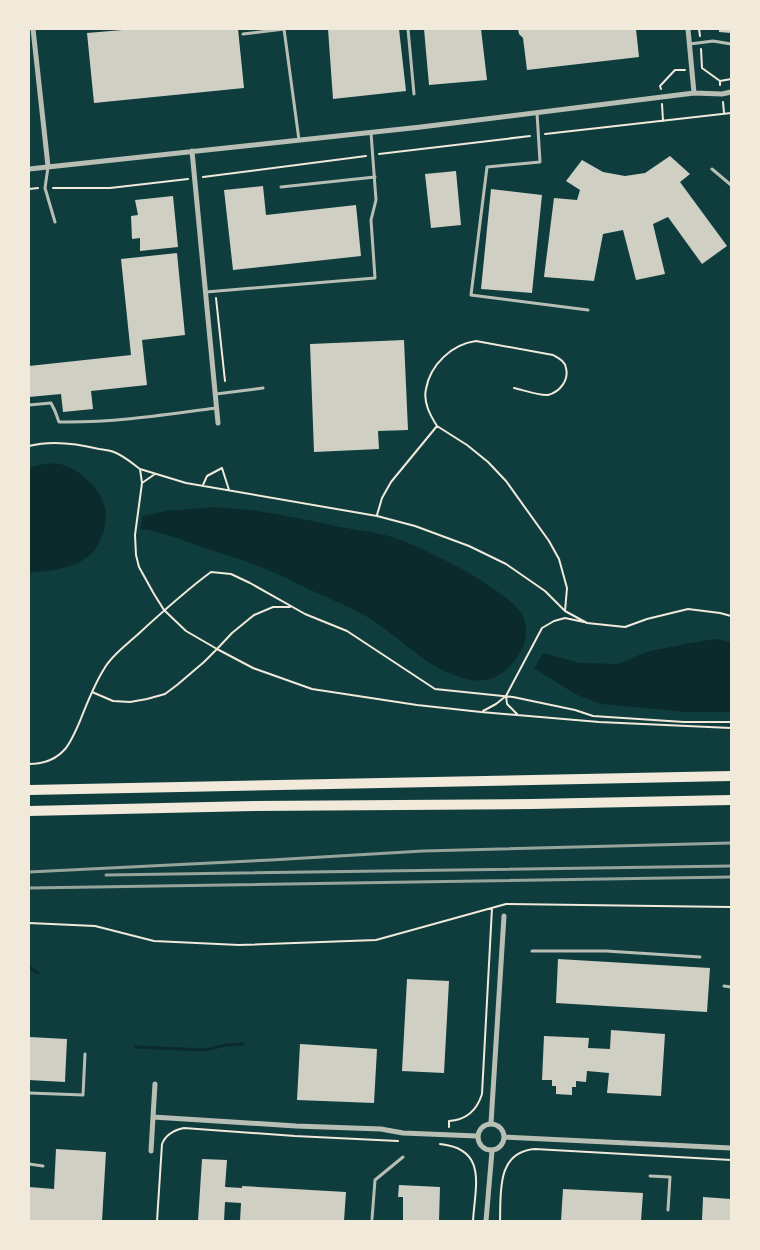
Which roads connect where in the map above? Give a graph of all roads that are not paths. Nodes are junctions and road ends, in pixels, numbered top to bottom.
1 (33, 29) edge
2 (408, 29) edge
3 (688, 29) edge
4 (243, 34) dead end
5 (690, 44) junction
6 (731, 44) edge
7 (731, 92) edge
8 (694, 93) junction
9 (414, 94) dead end
10 (537, 112) junction
11 (371, 132) junction
12 (299, 140) junction
13 (192, 151) junction
14 (48, 166) junction
15 (29, 169) edge
16 (712, 169) dead end
17 (375, 177) junction
18 (731, 185) edge
19 (281, 187) dead end
20 (54, 222) dead end
21 (205, 292) junction
22 (588, 310) dead end
23 (263, 388) dead end
24 (215, 394) junction
25 (29, 405) edge
26 (216, 408) junction
27 (218, 423) dead end
28 (731, 776) edge
29 (29, 790) edge
30 (731, 800) edge
31 (29, 811) edge
32 (504, 916) dead end
33 (532, 951) dead end
34 (700, 957) dead end
35 (724, 986) dead end
36 (731, 987) edge
37 (86, 1054) dead end
38 (156, 1084) dead end
39 (29, 1093) edge
40 (153, 1117) junction
41 (491, 1123) junction
42 (477, 1136) junction
43 (504, 1137) junction
44 (731, 1148) edge
45 (492, 1150) junction
46 (151, 1151) dead end
47 (403, 1157) dead end
48 (29, 1164) edge
49 (43, 1166) dead end
50 (650, 1176) dead end
51 (668, 1210) dead end
52 (372, 1218) dead end
53 (486, 1221) edge

1 - 14 street
2 - 9 lane
3 - 5 street
4 - 12 lane
5 - 6 lane
5 - 8 street
7 - 8 street
8 - 10 street
10 - 11 street
10 - 22 lane
11 - 12 street
11 - 17 lane
12 - 13 street
13 - 14 street
13 - 21 street
14 - 15 street
14 - 20 lane
16 - 18 lane
17 - 19 lane
17 - 21 lane
21 - 24 street
23 - 24 lane
24 - 26 street
25 - 26 lane
26 - 27 street
28 - 29 highway
30 - 31 highway
32 - 41 street
33 - 34 lane
35 - 36 lane
37 - 39 lane
38 - 40 street
40 - 42 street
40 - 46 street
41 - 42 street
41 - 43 street
42 - 45 street
43 - 44 street
43 - 45 street
45 - 53 street
47 - 52 lane
48 - 49 lane
50 - 51 lane

